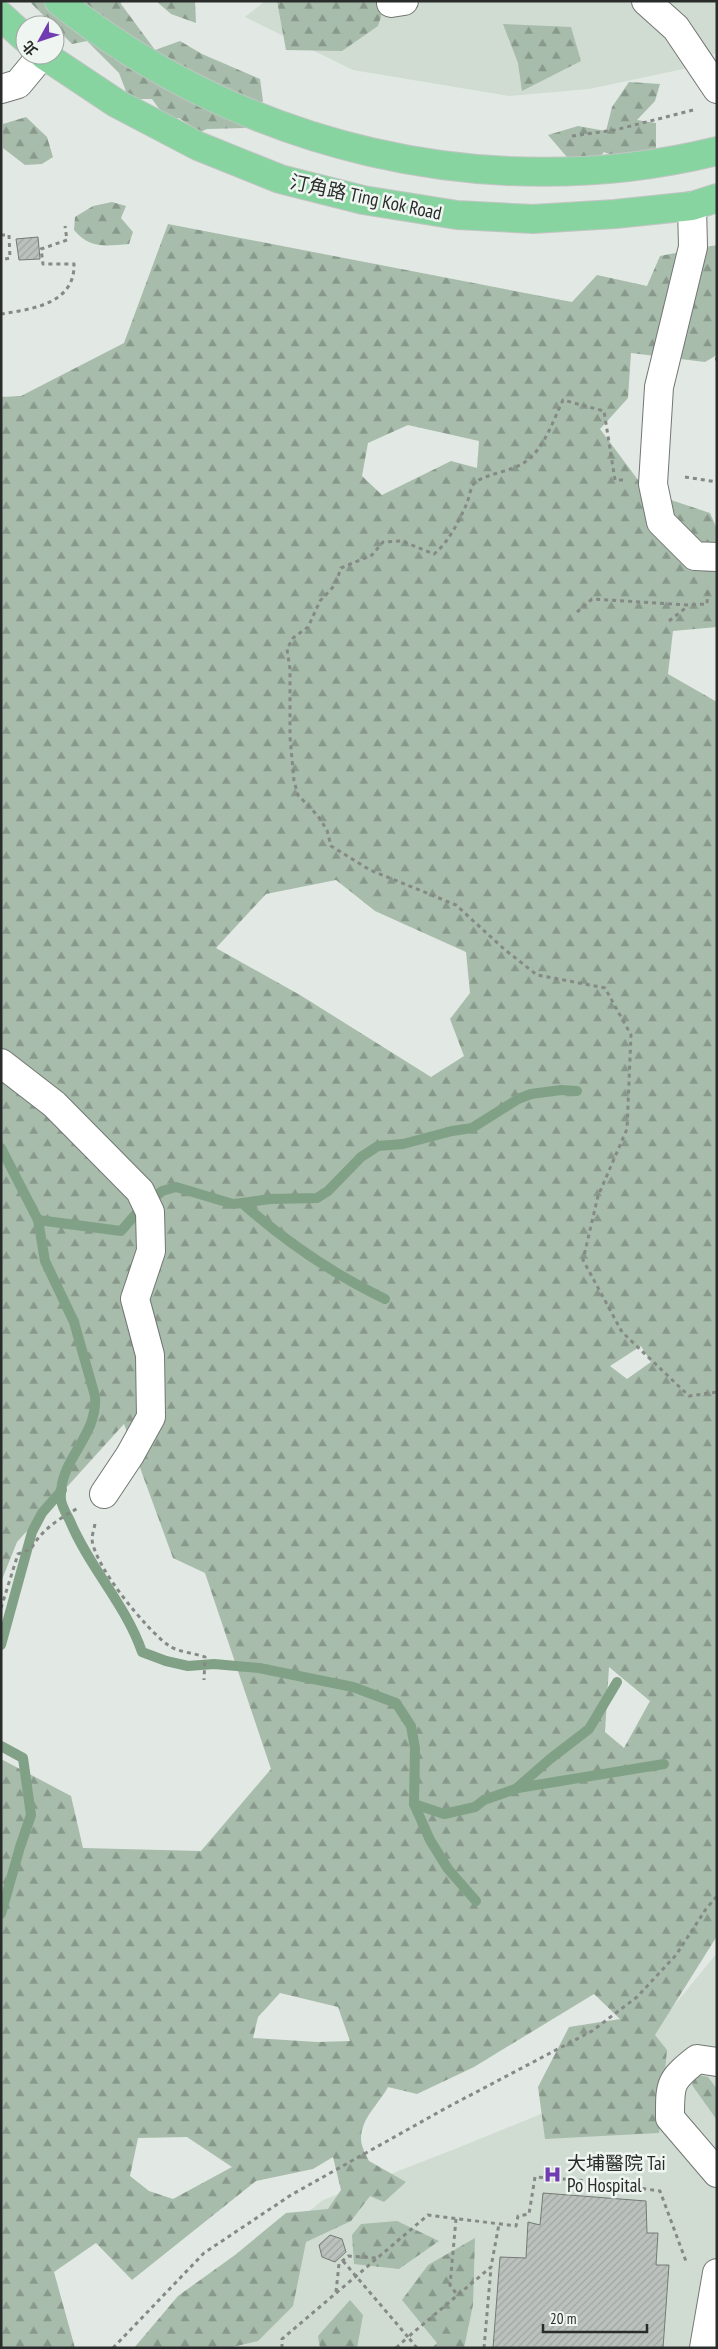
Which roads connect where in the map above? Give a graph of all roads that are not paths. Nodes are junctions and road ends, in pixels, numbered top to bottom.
1 (59, 1) edge
2 (646, 1) edge
3 (1, 16) edge
4 (15, 29) edge
5 (32, 65) edge
6 (58, 65) edge
7 (10, 86) edge
8 (717, 89) edge
9 (1, 105) edge
10 (717, 151) edge
11 (704, 202) edge
12 (713, 556) edge
13 (1, 1063) edge
14 (104, 1494) dead end
15 (717, 2062) edge
16 (717, 2173) edge
17 (717, 2273) edge
18 (704, 2348) edge

1 - 10 main road
2 - 8 street
3 - 4 main road
5 - 7 street
6 - 11 main road, 汀角路 Ting Kok Road
7 - 9 street
11 - 12 street
13 - 14 street
15 - 16 street
17 - 18 street

